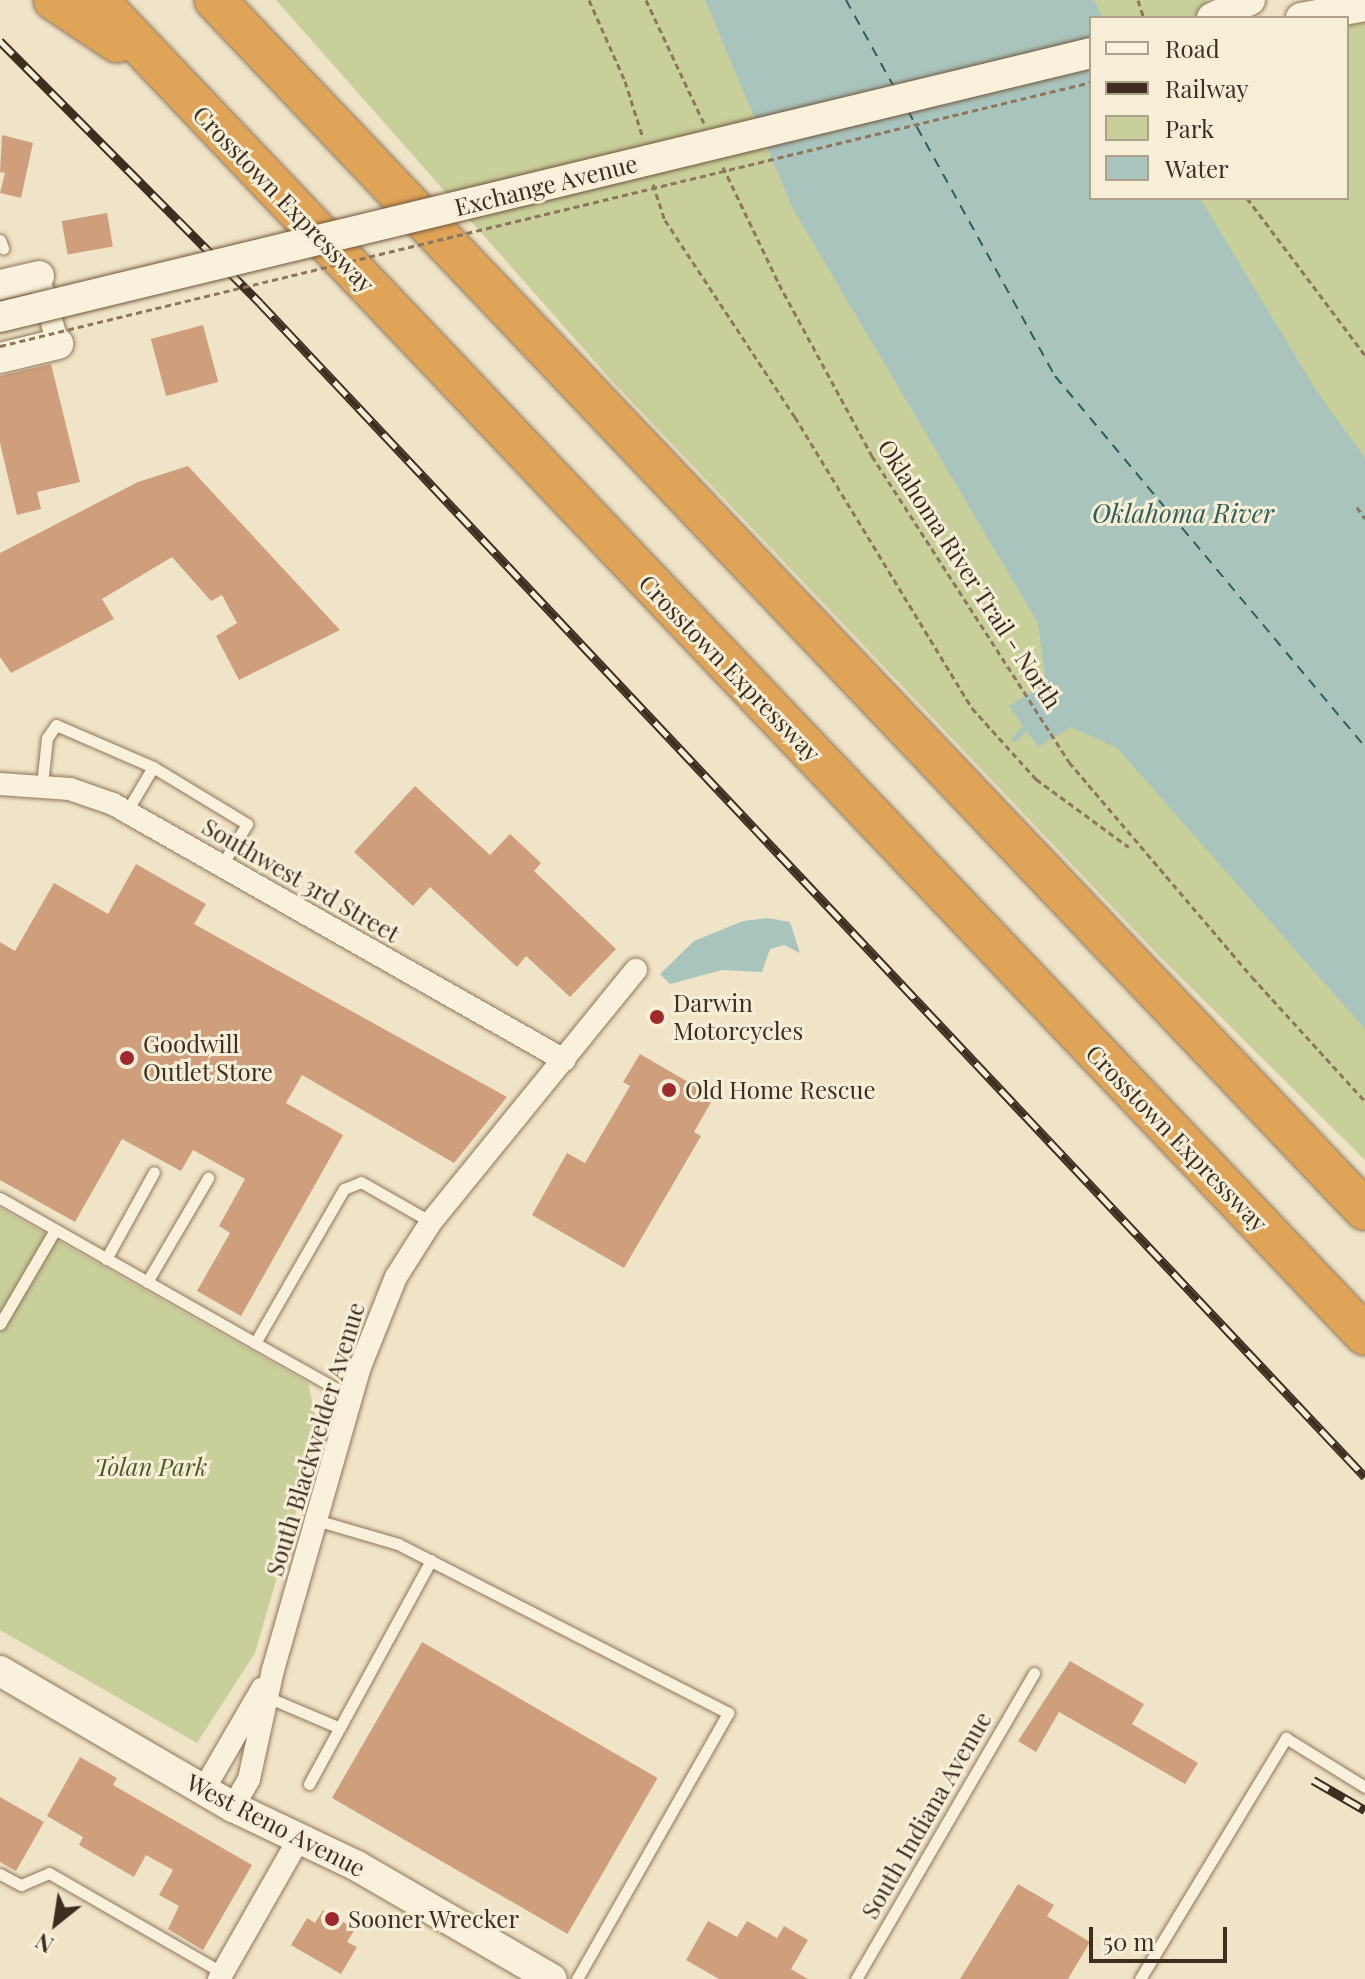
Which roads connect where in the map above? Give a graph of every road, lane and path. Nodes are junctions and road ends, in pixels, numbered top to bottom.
1 (54, 0) edge
2 (97, 0) edge
3 (215, 0) edge
4 (247, 0) edge
5 (589, 0) edge
6 (646, 0) edge
7 (1250, 0) edge
8 (1365, 6) edge
9 (1216, 16) edge
10 (1312, 16) edge
11 (1089, 53) edge
12 (163, 73) junction
13 (1089, 82) edge
14 (709, 134) dead end
15 (644, 143) dead end
16 (721, 162) dead end
17 (650, 171) dead end
18 (391, 187) junction
19 (1249, 200) edge
20 (39, 276) joint
21 (0, 285) edge
22 (0, 317) edge
23 (58, 344) joint
24 (0, 346) edge
25 (1365, 355) edge
26 (0, 358) edge
27 (1357, 507) dead end
28 (1365, 519) edge
29 (153, 767) junction
30 (0, 784) edge
31 (42, 784) junction
32 (127, 811) junction
33 (1129, 847) dead end
34 (222, 865) junction
35 (636, 970) dead end
36 (564, 1060) junction
37 (1365, 1101) edge
38 (154, 1172) dead end
39 (208, 1178) dead end
40 (0, 1198) edge
41 (1365, 1210) edge
42 (431, 1222) junction
43 (55, 1230) junction
44 (106, 1259) junction
45 (147, 1282) junction
46 (0, 1324) edge
47 (1365, 1335) edge
48 (255, 1343) junction
49 (353, 1392) junction
50 (316, 1520) junction
51 (431, 1560) junction
52 (273, 1670) junction
53 (0, 1671) edge
54 (1034, 1673) dead end
55 (267, 1697) junction
56 (340, 1728) junction
57 (309, 1784) dead end
58 (1365, 1787) edge
59 (204, 1789) junction
60 (233, 1807) junction
61 (300, 1837) junction
62 (0, 1874) edge
63 (221, 1976) edge
64 (552, 1979) edge
65 (577, 1979) edge
66 (856, 1979) edge
67 (1140, 1979) edge

1 - 12 highway
2 - 12 highway, Crosstown Expressway
3 - 18 highway
4 - 18 highway
5 - 15 path
6 - 14 path
7 - 9 main road
8 - 10 main road
11 - 22 main road, Exchange Avenue, bridge
12 - 47 highway, Crosstown Expressway
13 - 24 path, bridge
16 - 37 path, Oklahoma River Trail - North
17 - 33 path
18 - 41 highway
19 - 25 path
20 - 21 main road
20 - 23 street
23 - 26 main road
27 - 28 path
29 - 31 lane
29 - 32 lane
29 - 34 lane
30 - 31 street, Southwest 3rd Street
31 - 32 street, Southwest 3rd Street
32 - 34 street, Southwest 3rd Street
34 - 36 street, Southwest 3rd Street
35 - 36 street, South Blackwelder Avenue
36 - 42 street, South Blackwelder Avenue
38 - 44 lane
39 - 45 lane
40 - 43 lane
42 - 48 lane
42 - 49 street, South Blackwelder Avenue
43 - 44 lane
43 - 46 lane
44 - 45 lane
45 - 48 lane
48 - 49 lane
49 - 50 street, South Blackwelder Avenue
50 - 51 lane
50 - 52 street, South Blackwelder Avenue
51 - 56 lane
51 - 65 lane
52 - 55 street, South Blackwelder Avenue
52 - 59 street, South Blackwelder Avenue
53 - 59 main road, West Reno Avenue
54 - 66 lane, South Indiana Avenue
55 - 56 lane
55 - 60 street, South Blackwelder Avenue
56 - 57 lane
58 - 67 lane
59 - 60 main road, West Reno Avenue
60 - 61 main road, West Reno Avenue
61 - 63 street
61 - 64 main road, West Reno Avenue
62 - 63 lane

